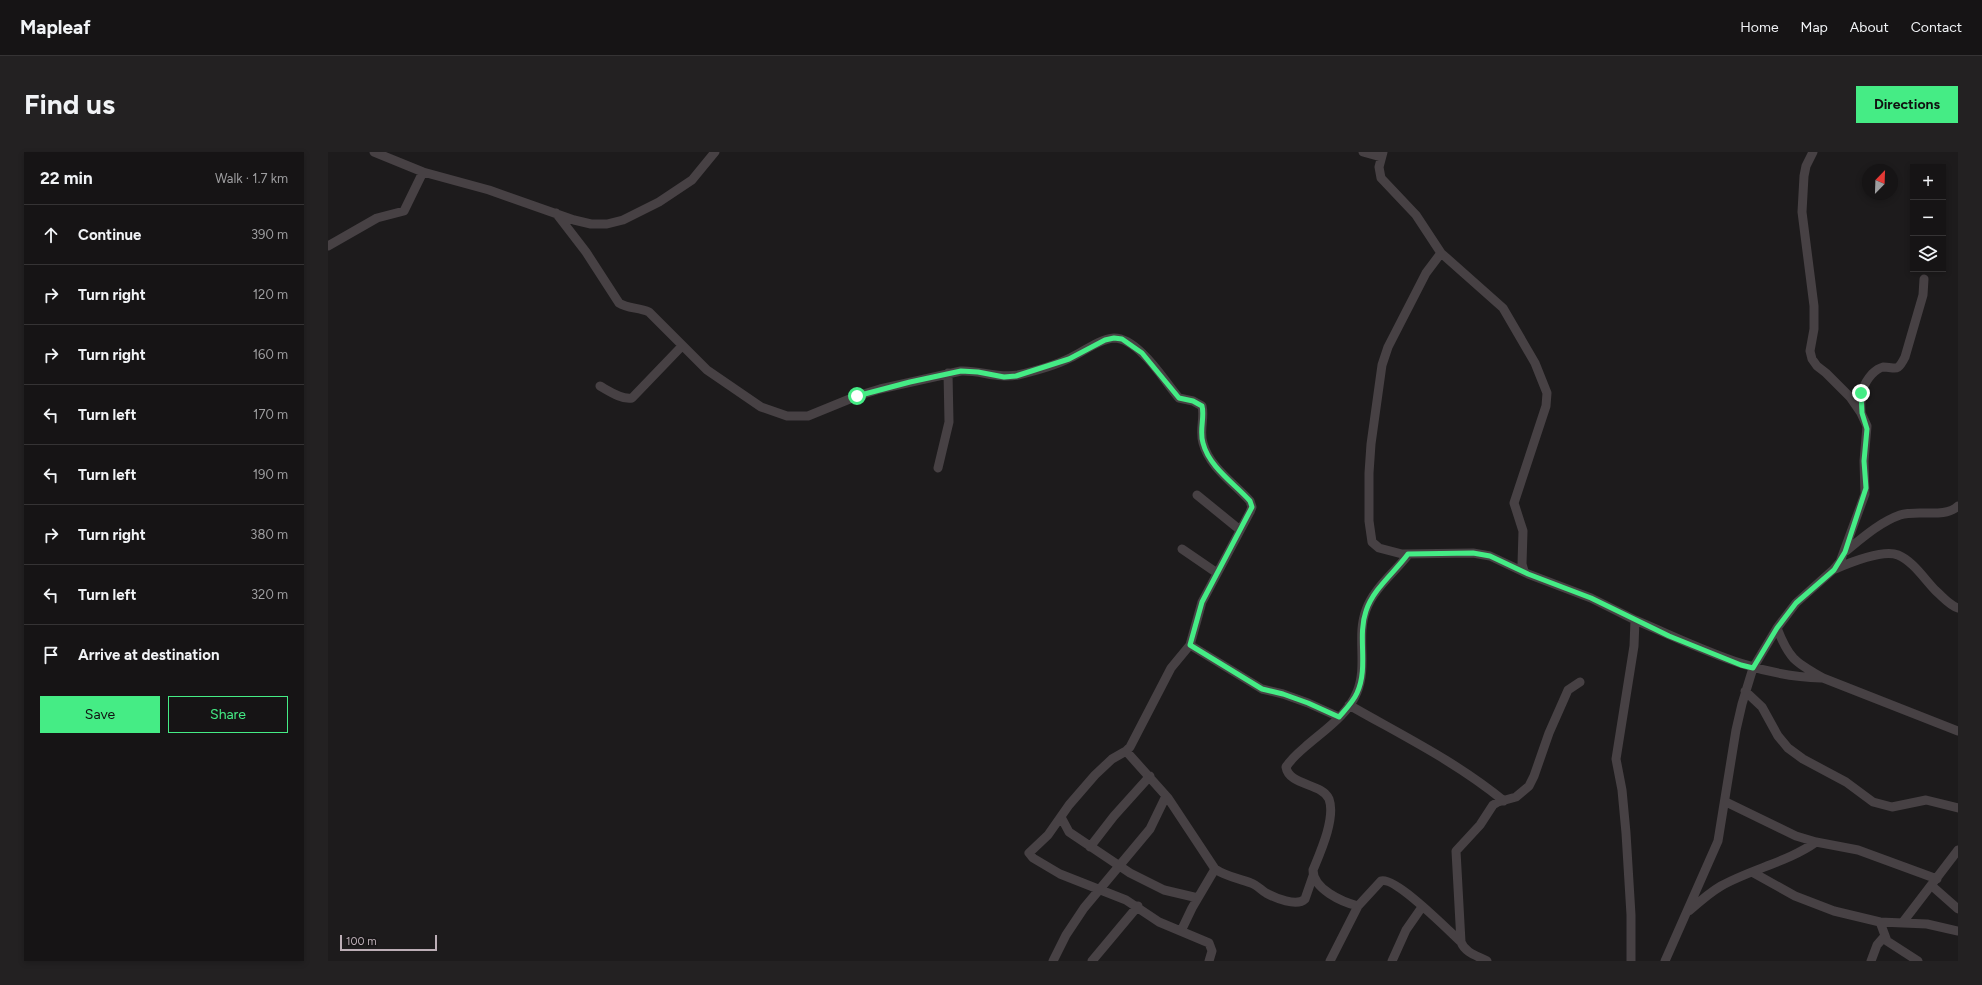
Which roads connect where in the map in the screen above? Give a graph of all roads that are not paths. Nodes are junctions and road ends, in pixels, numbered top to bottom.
1 (374, 152) edge
2 (715, 152) edge
3 (1363, 152) edge
4 (1813, 152) edge
5 (1382, 154) edge
6 (423, 172) junction
7 (556, 213) junction
8 (328, 246) edge
9 (1441, 253) junction
10 (1924, 279) dead end
11 (682, 346) junction
12 (948, 373) junction
13 (600, 386) dead end
14 (1862, 413) junction
15 (938, 468) dead end
16 (1197, 495) dead end
17 (1957, 509) edge
18 (1240, 530) junction
19 (1182, 549) dead end
20 (1845, 552) junction
21 (1408, 554) junction
22 (1834, 570) junction
23 (1524, 571) junction
24 (1217, 573) junction
25 (1958, 608) edge
26 (1635, 620) junction
27 (1777, 628) junction
28 (1190, 645) junction
29 (1753, 668) junction
30 (1823, 678) junction
31 (1580, 682) dead end
32 (1746, 691) junction
33 (1349, 705) junction
34 (1339, 717) junction
35 (1958, 731) edge
36 (1126, 752) junction
37 (1150, 776) junction
38 (1166, 796) junction
39 (1504, 801) junction
40 (1726, 802) junction
41 (1958, 808) edge
42 (1061, 817) junction
43 (1816, 842) junction
44 (1090, 847) junction
45 (1956, 856) edge
46 (1119, 866) junction
47 (1215, 869) junction
48 (1752, 872) junction
49 (1313, 876) junction
50 (1934, 882) junction
51 (1098, 888) junction
52 (1198, 898) junction
53 (1138, 906) junction
54 (1358, 906) junction
55 (1422, 907) junction
56 (1958, 909) edge
57 (1686, 913) junction
58 (1880, 922) junction
59 (1903, 922) junction
60 (1181, 931) junction
61 (1958, 931) edge
62 (1884, 937) junction
63 (1461, 942) junction
64 (1052, 961) edge
65 (1092, 961) edge
66 (1209, 961) edge
67 (1330, 961) edge
68 (1392, 961) edge
69 (1487, 961) edge
70 (1631, 961) edge
71 (1665, 961) edge
72 (1871, 961) edge
73 (1918, 961) edge

1 - 6 street
2 - 7 street
3 - 5 street
4 - 14 street
5 - 9 street
6 - 7 street
6 - 8 street
7 - 11 street
9 - 21 street
9 - 23 street
10 - 14 street
11 - 12 street
11 - 13 street
12 - 15 street
12 - 18 street
14 - 20 street
16 - 18 street
17 - 20 street
18 - 24 street
19 - 24 street
20 - 22 street
21 - 23 street
21 - 33 street
22 - 25 street
22 - 27 street
23 - 26 street
24 - 28 street
26 - 29 street
26 - 70 street
27 - 29 street
27 - 30 street
28 - 34 street
28 - 36 street
29 - 30 street
29 - 32 street
30 - 35 street
31 - 39 street
32 - 40 street
32 - 41 street
33 - 34 street
33 - 39 street
34 - 49 street
36 - 37 street
36 - 42 street
37 - 38 street
37 - 44 street
38 - 46 street
38 - 47 street
39 - 63 street
40 - 43 street
40 - 57 street
42 - 44 street
42 - 51 street
43 - 48 street
43 - 50 street
44 - 46 street
45 - 50 street
46 - 51 street
46 - 52 street
47 - 49 street
47 - 52 street
48 - 57 street
48 - 58 street
49 - 54 street
50 - 56 street
50 - 59 street
51 - 53 street
51 - 64 street
52 - 60 street
53 - 60 street
53 - 65 street
54 - 55 street
54 - 67 street
55 - 63 street
55 - 68 street
57 - 71 street
58 - 59 street
58 - 62 street
59 - 61 street
60 - 66 street
62 - 72 street
62 - 73 street
63 - 69 street

